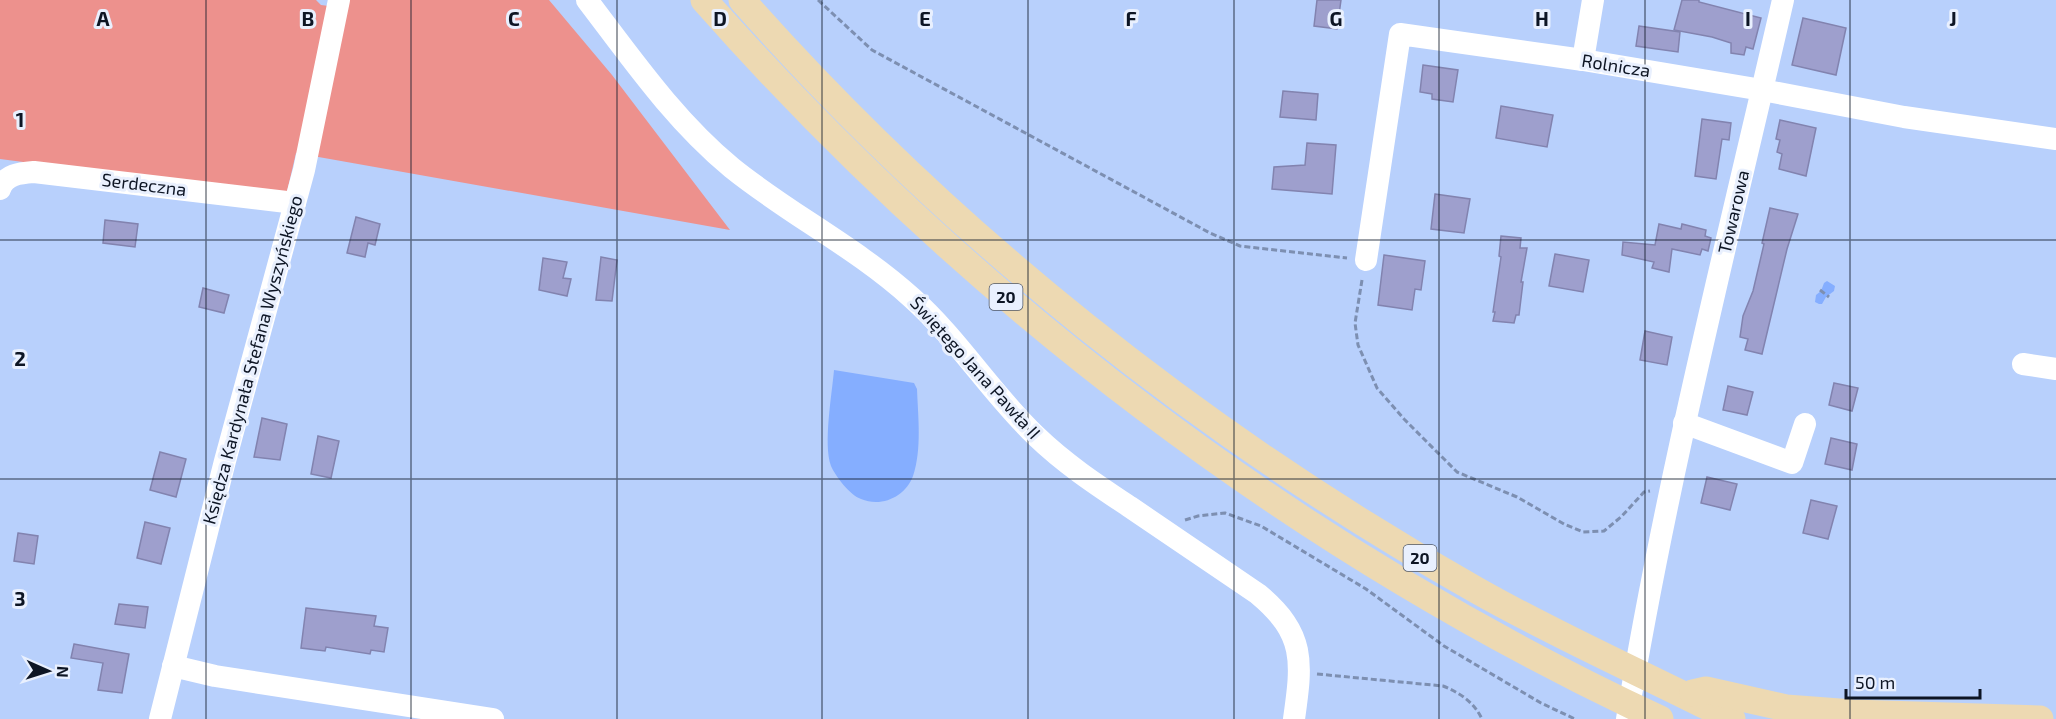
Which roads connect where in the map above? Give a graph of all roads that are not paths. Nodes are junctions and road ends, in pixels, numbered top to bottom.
1 (339, 0) edge
2 (587, 0) edge
3 (704, 0) edge
4 (742, 0) edge
5 (1593, 0) edge
6 (1783, 0) edge
7 (1583, 60) junction
8 (1762, 90) junction
9 (2056, 139) edge
10 (0, 189) edge
11 (295, 203) junction
12 (1366, 260) road end
13 (2023, 364) dead end
14 (2056, 369) edge
15 (1684, 423) junction
16 (1805, 423) dead end
17 (173, 666) junction
18 (1686, 695) junction
19 (160, 719) edge
20 (493, 719) edge
21 (1294, 719) edge
22 (1627, 719) edge
23 (1660, 719) edge
24 (1732, 719) edge
25 (2040, 719) edge

1 - 11 street, Księdza Kardynała Stefana Wyszyńskiego
2 - 21 street, Świętego Jana Pawła II
3 - 23 main road, 20
4 - 18 main road, 20
5 - 7 street
6 - 8 street, Towarowa
7 - 8 street, Rolnicza
7 - 12 street, Rolnicza
8 - 9 street, Rolnicza
8 - 15 street, Towarowa
10 - 11 street, Serdeczna
11 - 17 street, Księdza Kardynała Stefana Wyszyńskiego
13 - 14 street
15 - 16 street
15 - 22 street, Towarowa
17 - 19 street, Księdza Kardynała Stefana Wyszyńskiego
17 - 20 street
18 - 24 main road, 20
18 - 25 main road

